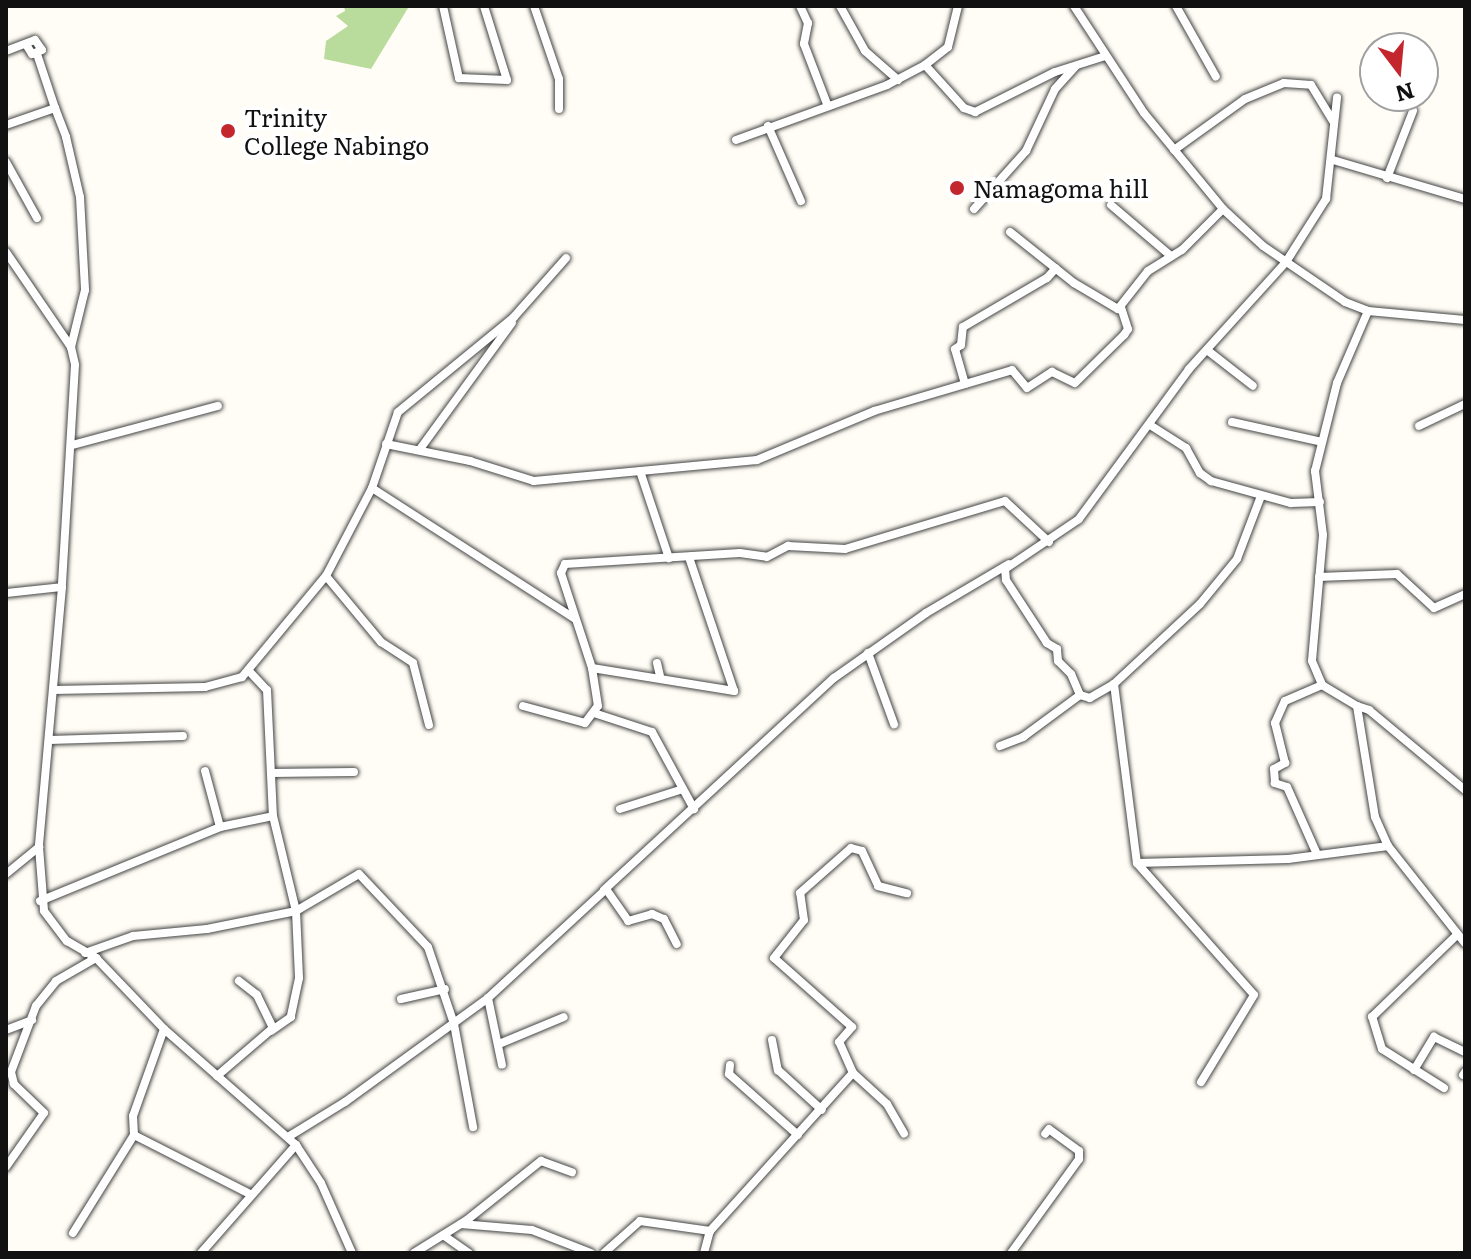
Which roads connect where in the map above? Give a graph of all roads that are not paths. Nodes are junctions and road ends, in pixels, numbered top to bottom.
1 (443, 6) edge
2 (484, 6) edge
3 (534, 6) edge
4 (800, 6) edge
5 (840, 6) edge
6 (958, 6) edge
7 (1074, 6) edge
8 (1176, 6) edge
9 (6, 51) edge
10 (1105, 56) junction
11 (925, 65) junction
12 (1077, 65) junction
13 (1216, 77) dead end
14 (898, 80) junction
15 (1337, 98) dead end
16 (827, 104) junction
17 (55, 108) junction
18 (559, 109) dead end
19 (1413, 112) edge
20 (1334, 121) junction
21 (6, 125) edge
22 (768, 126) junction
23 (736, 140) dead end
24 (1174, 150) junction
25 (1333, 160) junction
26 (6, 162) edge
27 (1387, 178) junction
28 (1465, 199) edge
29 (801, 201) dead end
30 (1111, 205) dead end
31 (974, 209) dead end
32 (1223, 209) junction
33 (37, 218) dead end
34 (1010, 232) dead end
35 (6, 252) edge
36 (1171, 256) junction
37 (566, 258) dead end
38 (1286, 262) junction
39 (1056, 268) junction
40 (1121, 308) junction
41 (522, 309) junction
42 (1368, 311) junction
43 (1465, 320) edge
44 (71, 347) junction
45 (1207, 350) junction
46 (965, 384) junction
47 (1253, 386) dead end
48 (1465, 404) edge
49 (218, 406) dead end
50 (1232, 422) dead end
51 (1150, 425) junction
52 (1419, 426) dead end
53 (1322, 442) junction
54 (386, 444) junction
55 (72, 445) junction
56 (420, 449) junction
57 (640, 471) junction
58 (372, 488) junction
59 (1261, 496) junction
60 (1320, 502) junction
61 (1049, 542) junction
62 (1029, 554) junction
63 (689, 557) junction
64 (669, 558) junction
65 (326, 576) junction
66 (1319, 577) junction
67 (62, 587) junction
68 (6, 593) edge
69 (1465, 594) edge
70 (575, 618) junction
71 (868, 653) junction
72 (657, 663) dead end
73 (592, 668) junction
74 (249, 671) junction
75 (660, 676) junction
76 (1114, 684) junction
77 (1322, 685) junction
78 (54, 690) junction
79 (1080, 695) junction
80 (523, 706) dead end
81 (1357, 706) junction
82 (594, 713) junction
83 (894, 724) dead end
84 (429, 725) dead end
85 (183, 736) dead end
86 (49, 740) junction
87 (1000, 746) dead end
88 (205, 771) dead end
89 (354, 772) dead end
90 (271, 773) junction
91 (683, 789) junction
92 (1465, 790) edge
93 (620, 809) dead end
94 (694, 809) junction
95 (273, 816) junction
96 (220, 827) junction
97 (1388, 846) junction
98 (39, 847) junction
99 (1316, 852) junction
100 (1137, 863) junction
101 (6, 874) edge
102 (604, 890) junction
103 (907, 893) dead end
104 (40, 901) junction
105 (296, 911) junction
106 (1456, 936) junction
107 (1465, 943) edge
108 (677, 944) dead end
109 (85, 953) junction
110 (96, 958) junction
111 (239, 981) dead end
112 (445, 989) junction
113 (488, 998) junction
114 (401, 999) dead end
115 (564, 1017) dead end
116 (32, 1020) junction
117 (454, 1024) junction
118 (164, 1029) junction
119 (6, 1030) edge
120 (271, 1031) junction
121 (772, 1040) dead end
122 (499, 1044) junction
123 (1465, 1052) edge
124 (502, 1065) dead end
125 (730, 1065) dead end
126 (1414, 1070) junction
127 (853, 1073) junction
128 (217, 1076) junction
129 (1201, 1082) dead end
130 (1444, 1088) dead end
131 (822, 1110) junction
132 (473, 1127) dead end
133 (904, 1133) dead end
134 (1045, 1134) dead end
135 (134, 1135) junction
136 (798, 1135) junction
137 (288, 1137) junction
138 (296, 1145) junction
139 (6, 1167) edge
140 (572, 1172) dead end
141 (252, 1195) junction
142 (460, 1224) junction
143 (710, 1231) junction
144 (73, 1233) dead end
145 (443, 1235) junction
146 (201, 1253) edge
147 (352, 1253) edge
148 (414, 1253) edge
149 (469, 1253) edge
150 (591, 1253) edge
151 (604, 1253) edge
152 (704, 1253) edge
153 (1011, 1253) edge

1 - 2 street
3 - 18 street
4 - 16 street
5 - 14 street
6 - 11 street
7 - 10 street
8 - 13 street
9 - 17 street
10 - 12 street
10 - 24 street
11 - 12 street
11 - 14 street
12 - 31 street
14 - 16 street
15 - 20 street
16 - 22 street
17 - 21 street
17 - 44 street
19 - 27 street
20 - 24 street
20 - 25 street
22 - 23 street
22 - 29 street
24 - 32 street
25 - 27 street
25 - 38 street
26 - 33 street
27 - 28 street
30 - 36 street
32 - 36 street
32 - 38 street
34 - 39 street
35 - 44 street
36 - 40 street
37 - 41 street
38 - 42 street
38 - 45 street
39 - 40 street
39 - 46 street
40 - 46 street
41 - 54 street
41 - 56 street
42 - 43 street
42 - 53 street
44 - 55 street
45 - 47 street
45 - 51 street
46 - 57 street
48 - 52 street
49 - 55 street
50 - 53 street
51 - 59 street
51 - 61 street
53 - 60 street
54 - 56 street
54 - 58 street
55 - 67 street
56 - 57 street
57 - 64 street
58 - 65 street
58 - 70 street
59 - 60 street
59 - 76 street
60 - 66 street
61 - 62 street
61 - 63 street
62 - 71 street
62 - 79 street
63 - 64 street
63 - 75 street
64 - 70 street
65 - 74 street
65 - 84 street
66 - 69 street
66 - 77 street
67 - 68 street
67 - 78 street
70 - 73 street
71 - 83 street
71 - 94 street
72 - 75 street
73 - 75 street
73 - 82 street
74 - 78 street
74 - 90 street
76 - 79 street
76 - 100 street
77 - 81 street
77 - 99 street
78 - 86 street
79 - 87 street
80 - 82 street
81 - 92 street
81 - 97 street
82 - 91 street
85 - 86 street
86 - 98 street
88 - 96 street
89 - 90 street
90 - 95 street
91 - 93 street
91 - 94 street
94 - 102 street
95 - 96 street
95 - 105 street
96 - 104 street
97 - 99 street
97 - 106 street
98 - 101 street
98 - 104 street
99 - 100 street
100 - 129 street
102 - 108 street
102 - 113 street
103 - 127 street
104 - 109 street
105 - 109 street
105 - 112 street
105 - 120 street
106 - 107 street
106 - 126 street
109 - 110 street
110 - 116 street
110 - 118 street
111 - 120 street
112 - 114 street
112 - 117 street
113 - 117 street
113 - 122 street
115 - 122 street
116 - 119 street
116 - 139 street
117 - 132 street
117 - 137 street
118 - 128 street
118 - 135 street
120 - 128 street
121 - 131 street
122 - 124 street
123 - 126 street
125 - 136 street
126 - 130 street
127 - 131 street
127 - 133 street
128 - 137 street
131 - 136 street
134 - 153 street
135 - 141 street
135 - 144 street
136 - 143 street
137 - 138 street
138 - 141 street
138 - 147 street
140 - 142 street
141 - 146 street
142 - 145 street
142 - 150 street
143 - 151 street
143 - 152 street
145 - 148 street
145 - 149 street

